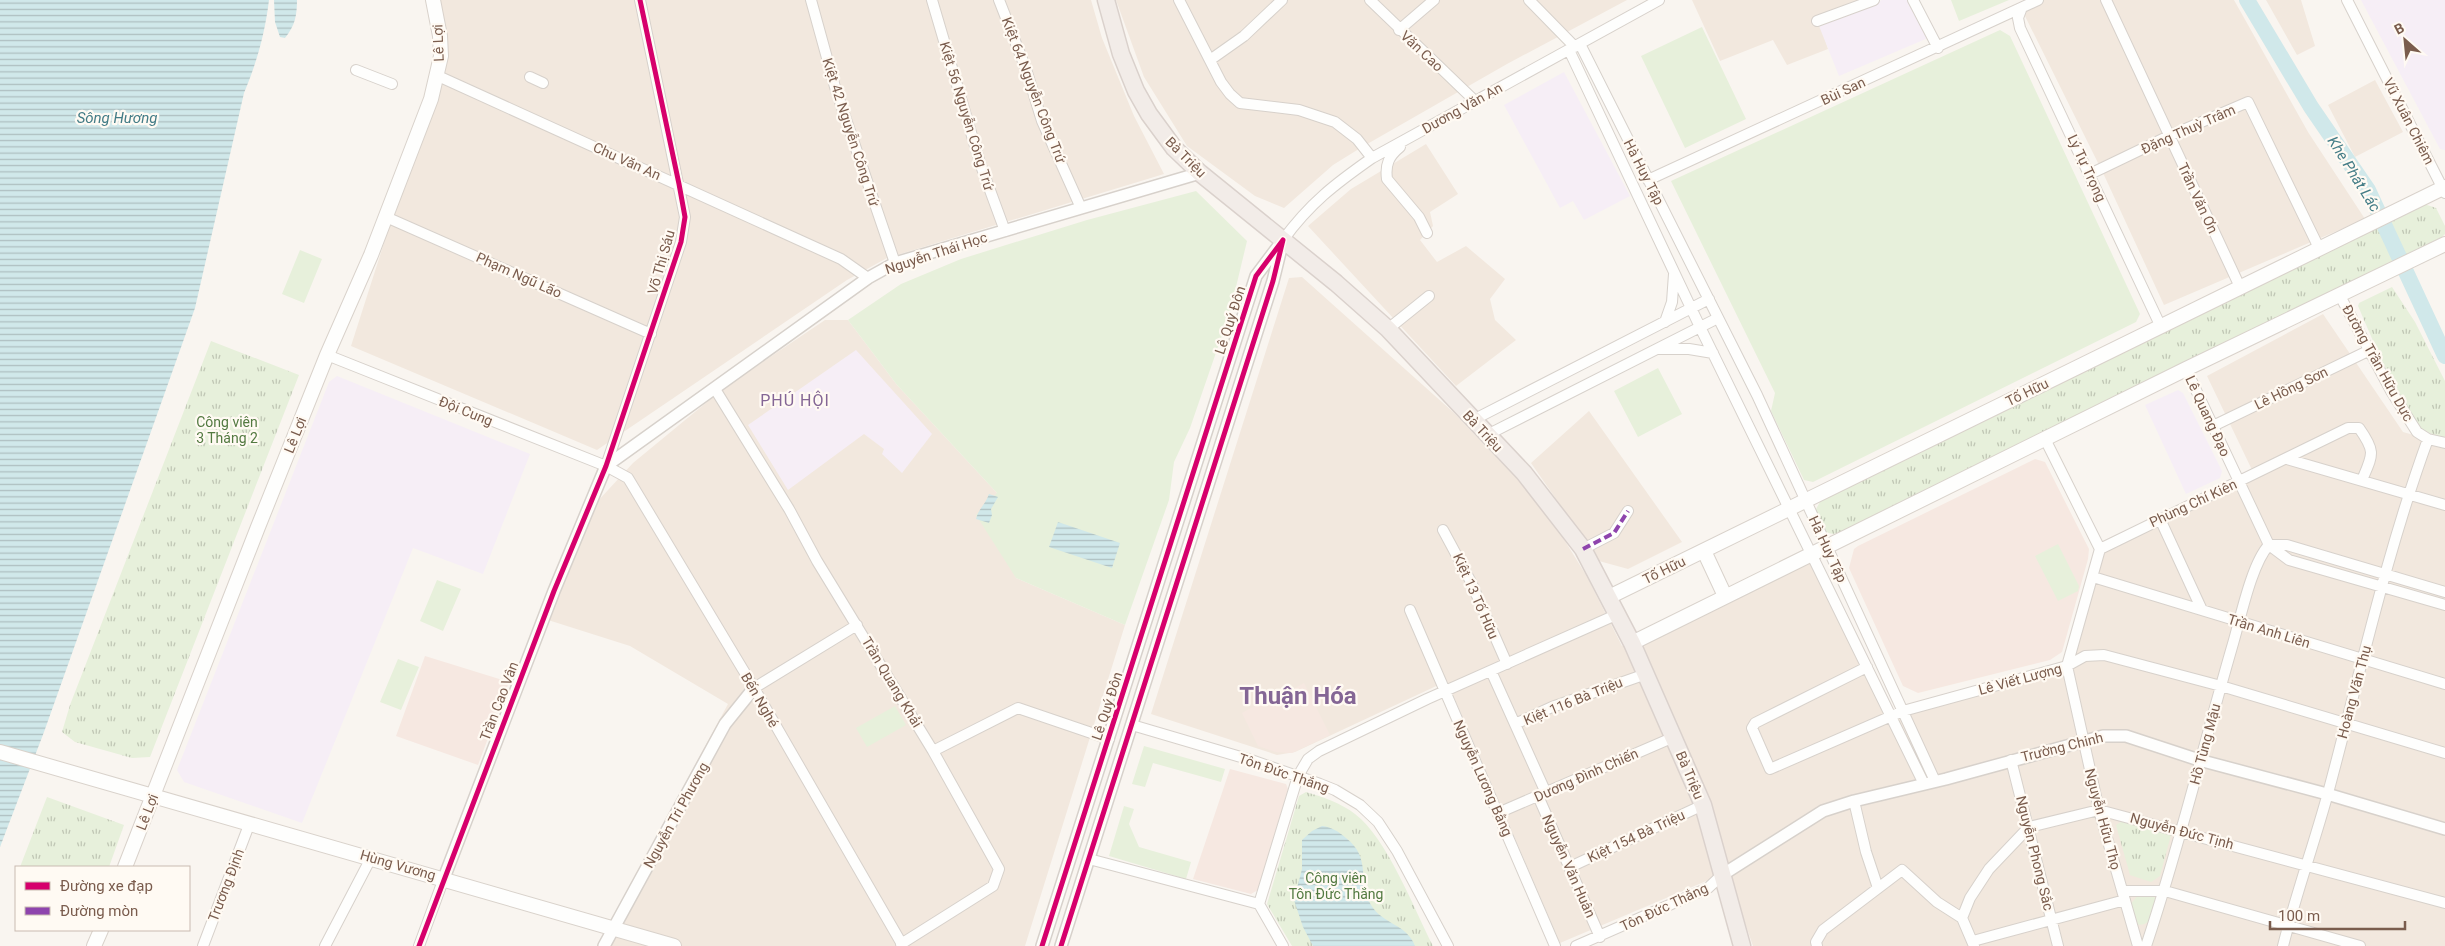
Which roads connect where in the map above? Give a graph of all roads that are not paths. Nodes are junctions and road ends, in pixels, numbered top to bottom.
1 (433, 0) edge
2 (640, 0) edge
3 (811, 0) edge
4 (932, 0) edge
5 (999, 0) edge
6 (1106, 0) edge
7 (1179, 0) edge
8 (1282, 0) edge
9 (1370, 0) edge
10 (1434, 0) edge
11 (1529, 0) edge
12 (1659, 0) edge
13 (1874, 0) edge
14 (1913, 0) edge
15 (2038, 0) edge
16 (2106, 0) edge
17 (2347, 0) edge
18 (2021, 10) junction
19 (1817, 21) dead end
20 (1399, 30) junction
21 (1575, 47) junction
22 (1938, 48) junction
23 (1210, 60) junction
24 (356, 70) dead end
25 (438, 76) junction
26 (530, 77) dead end
27 (543, 83) dead end
28 (392, 84) dead end
29 (1475, 101) junction
30 (1623, 129) junction
31 (1413, 135) junction
32 (1609, 136) junction
33 (2169, 136) junction
34 (1372, 158) junction
35 (1200, 173) junction
36 (2090, 174) junction
37 (1648, 180) junction
38 (680, 184) junction
39 (2444, 189) edge
40 (1081, 208) junction
41 (386, 217) junction
42 (1668, 220) junction
43 (1652, 226) junction
44 (1005, 231) junction
45 (1427, 233) dead end
46 (1283, 240) junction
47 (2445, 244) edge
48 (2319, 248) junction
49 (895, 263) junction
50 (1674, 271) junction
51 (868, 278) junction
52 (2240, 287) junction
53 (2339, 294) junction
54 (1428, 296) dead end
55 (1709, 299) junction
56 (1691, 308) junction
57 (1718, 318) junction
58 (1665, 322) junction
59 (2161, 326) junction
60 (1700, 327) junction
61 (1388, 329) junction
62 (652, 334) junction
63 (1654, 349) junction
64 (2370, 350) junction
65 (1713, 354) junction
66 (327, 355) junction
67 (2186, 368) junction
68 (714, 389) junction
69 (1473, 420) junction
70 (2213, 426) junction
71 (1487, 435) junction
72 (2045, 438) junction
73 (2428, 439) junction
74 (2445, 443) edge
75 (2288, 459) junction
76 (606, 466) junction
77 (1195, 466) junction
78 (1212, 471) junction
79 (2362, 480) junction
80 (2239, 482) junction
81 (2408, 494) junction
82 (1806, 502) junction
83 (2445, 505) edge
84 (1791, 509) junction
85 (1628, 511) dead end
86 (2160, 519) junction
87 (1444, 530) dead end
88 (2269, 545) junction
89 (1827, 546) junction
90 (1583, 549) junction
91 (2100, 549) junction
92 (1704, 551) junction
93 (1812, 553) junction
94 (2386, 575) junction
95 (2093, 577) junction
96 (2382, 587) junction
97 (2445, 592) edge
98 (1725, 596) junction
99 (1609, 597) junction
100 (2445, 605) edge
101 (1410, 610) dead end
102 (2202, 610) junction
103 (1618, 614) junction
104 (2239, 622) junction
105 (857, 625) junction
106 (1632, 643) junction
107 (2362, 659) junction
108 (1507, 664) junction
109 (2066, 666) junction
110 (1867, 667) junction
111 (1491, 671) junction
112 (1646, 674) junction
113 (2445, 684) edge
114 (2221, 686) junction
115 (754, 688) junction
116 (1445, 692) junction
117 (1903, 710) junction
118 (1890, 715) junction
119 (1115, 720) junction
120 (2346, 723) junction
121 (1515, 724) junction
122 (1132, 725) junction
123 (1674, 737) junction
124 (1109, 739) junction
125 (2083, 740) junction
126 (933, 751) junction
127 (0, 752) edge
128 (2445, 753) edge
129 (2011, 760) junction
130 (2199, 760) junction
131 (1298, 776) junction
132 (1929, 783) junction
133 (1542, 794) junction
134 (2328, 794) junction
135 (153, 797) junction
136 (1854, 801) junction
137 (1703, 806) junction
138 (2099, 810) junction
139 (1498, 813) junction
140 (249, 825) junction
141 (2029, 827) junction
142 (2445, 830) edge
143 (2182, 831) junction
144 (371, 858) junction
145 (1089, 859) junction
146 (2305, 865) junction
147 (126, 866) edge
148 (1570, 867) junction
149 (1722, 876) junction
150 (444, 878) junction
151 (1878, 888) junction
152 (2165, 891) junction
153 (2124, 895) junction
154 (2445, 903) edge
155 (1259, 904) junction
156 (1962, 918) junction
157 (2052, 918) junction
158 (1049, 923) junction
159 (2288, 925) junction
160 (614, 928) junction
161 (1067, 929) junction
162 (101, 931) edge
163 (1600, 937) junction
164 (1974, 943) edge
165 (902, 945) edge
166 (94, 946) edge
167 (203, 946) edge
168 (325, 946) edge
169 (419, 946) edge
170 (604, 946) edge
171 (674, 946) edge
172 (1042, 946) edge
173 (1061, 946) edge
174 (1283, 946) edge
175 (1448, 946) edge
176 (1556, 946) edge
177 (1576, 946) edge
178 (1742, 946) edge
179 (1816, 946) edge
180 (2058, 946) edge
181 (2138, 946) edge
182 (2146, 946) edge
183 (2283, 946) edge
184 (2360, 946) edge

1 - 25 main road, Lê Lợi
2 - 38 street, Võ Thị Sáu
3 - 49 street, Kiệt 42 Nguyễn Công Trứ
4 - 44 street, Kiệt 56 Nguyễn Công Trứ
5 - 40 street, Kiệt 64 Nguyễn Công Trứ
6 - 35 highway, Bà Triệu
7 - 23 street
8 - 23 street
9 - 20 street, Văn Cao
10 - 20 street
11 - 21 street
12 - 21 street, Dương Văn An
13 - 19 street
14 - 22 street
15 - 18 street, Bùi San
16 - 33 street, Trần Văn Ơn
17 - 39 street, Vũ Xuân Chiêm
18 - 22 street, Bùi San
18 - 36 street, Lý Tự Trọng
20 - 29 street, Văn Cao
21 - 29 street, Dương Văn An
21 - 30 street, Hà Huy Tập
21 - 32 street, Hà Huy Tập
22 - 37 street, Bùi San
23 - 34 street
24 - 28 street
25 - 38 street, Chu Văn An
25 - 41 main road, Lê Lợi
26 - 27 street
29 - 31 street, Dương Văn An
30 - 32 street
30 - 37 street, Hà Huy Tập
31 - 34 street, Dương Văn An
31 - 45 street
32 - 43 street, Hà Huy Tập
33 - 36 street, Đặng Thuỳ Trâm
33 - 48 street, Đặng Thuỳ Trâm
33 - 52 street, Trần Văn Ơn
34 - 46 street, Dương Văn An
35 - 40 street, Nguyễn Thái Học
35 - 46 highway, Bà Triệu
36 - 59 street, Lý Tự Trọng
37 - 42 street, Hà Huy Tập
38 - 51 street, Chu Văn An
38 - 62 street, Võ Thị Sáu
39 - 48 main road, Tố Hữu
40 - 44 street, Nguyễn Thái Học
41 - 62 street, Phạm Ngũ Lão
41 - 66 main road, Lê Lợi
42 - 43 street
42 - 55 street, Hà Huy Tập
43 - 50 street, Hà Huy Tập
44 - 49 street, Nguyễn Thái Học
46 - 61 highway, Bà Triệu
46 - 77 street, Lê Quý Đôn
46 - 78 street, Lê Quý Đôn
47 - 53 main road
48 - 52 main road, Tố Hữu
49 - 51 street, Nguyễn Thái Học
50 - 56 street, Hà Huy Tập
50 - 58 street, Hà Huy Tập
51 - 68 street, Nguyễn Thái Học
52 - 59 main road, Tố Hữu
53 - 64 street, Đường Trần Hữu Dực
53 - 67 main road
54 - 61 street
55 - 56 street
55 - 57 street, Hà Huy Tập
56 - 58 street
56 - 60 street, Hà Huy Tập
57 - 60 street
57 - 82 street, Hà Huy Tập
58 - 69 street
59 - 82 main road, Tố Hữu
60 - 63 street
60 - 65 street, Hà Huy Tập
61 - 69 highway, Bà Triệu
62 - 76 street, Võ Thị Sáu
63 - 65 street
63 - 71 street
64 - 70 street, Lê Hồng Sơn
64 - 73 street, Đường Trần Hữu Dực
65 - 84 street, Hà Huy Tập
66 - 76 street, Đội Cung
66 - 135 main road, Lê Lợi
67 - 70 street, Lê Quang Đạo
67 - 72 main road
68 - 76 street, Nguyễn Thái Học
68 - 105 street, Trần Quang Khải
69 - 71 highway, Bà Triệu
70 - 80 street, Lê Quang Đạo
71 - 90 highway, Bà Triệu
72 - 89 main road
72 - 91 street
73 - 74 street, Đường Trần Hữu Dực
73 - 81 street, Hoàng Văn Thụ
75 - 79 street
75 - 79 street, Phùng Chí Kiên
75 - 80 street, Phùng Chí Kiên
76 - 115 street, Bến Nghé
76 - 150 street, Trần Cao Vân
77 - 78 street
77 - 119 street, Lê Quý Đôn
78 - 122 street, Lê Quý Đôn
79 - 81 street
80 - 86 street, Phùng Chí Kiên
80 - 88 street, Lê Quang Đạo
81 - 83 street
81 - 94 street, Hoàng Văn Thụ
82 - 84 main road, Tố Hữu
82 - 89 street, Hà Huy Tập
84 - 92 main road, Tố Hữu
84 - 93 street, Hà Huy Tập
85 - 90 street
86 - 91 street, Phùng Chí Kiên
86 - 102 street
87 - 108 street, Kiệt 13 Tố Hữu
88 - 94 street
88 - 96 street, Lê Quang Đạo
88 - 104 street, Hồ Tùng Mậu
89 - 93 main road
89 - 117 street, Hà Huy Tập
90 - 99 highway, Bà Triệu
91 - 95 street, Nguyễn Hữu Thọ
92 - 98 main road
92 - 99 main road, Tố Hữu
93 - 98 main road
93 - 110 street, Hà Huy Tập
94 - 96 street, Hoàng Văn Thụ
94 - 97 street
95 - 102 street, Trần Anh Liên
95 - 109 street, Nguyễn Hữu Thọ
96 - 100 street, Lê Quang Đạo
96 - 107 street, Hoàng Văn Thụ
98 - 106 main road
99 - 103 highway, Bà Triệu
101 - 116 street, Nguyễn Lương Bằng
102 - 104 street, Trần Anh Liên
103 - 106 highway, Bà Triệu
103 - 108 street
104 - 107 street, Trần Anh Liên
104 - 114 street, Hồ Tùng Mậu
105 - 115 street
105 - 126 street, Trần Quang Khải
106 - 112 highway, Bà Triệu
107 - 113 street, Trần Anh Liên
107 - 120 street, Hoàng Văn Thụ
108 - 111 street
109 - 114 street, Lê Viết Lượng
109 - 117 street, Lê Viết Lượng
109 - 125 street, Nguyễn Hữu Thọ
110 - 118 street, Hà Huy Tập
110 - 118 street, Lê Viết Lượng
111 - 116 street
111 - 121 street
112 - 121 street, Kiệt 116 Bà Triệu
112 - 123 highway, Bà Triệu
114 - 120 street, Lê Viết Lượng
114 - 130 street, Hồ Tùng Mậu
115 - 160 street, Nguyễn Tri Phương
115 - 165 street, Bến Nghé
116 - 131 street
116 - 139 street, Nguyễn Lương Bằng
117 - 118 street, Lê Viết Lượng
117 - 132 street, Hà Huy Tập
118 - 132 street, Hà Huy Tập
119 - 122 street
119 - 124 street, Lê Quý Đôn
120 - 128 street, Lê Viết Lượng
120 - 134 street, Hoàng Văn Thụ
121 - 133 street, Kiệt 116 Bà Triệu
122 - 131 street, Tôn Đức Thắng
122 - 145 street, Lê Quý Đôn
123 - 133 street, Dương Đình Chiến
123 - 137 highway, Bà Triệu
124 - 126 street
124 - 158 street, Lê Quý Đôn
125 - 129 street, Trường Chinh
125 - 130 street, Trường Chinh
125 - 138 street, Nguyễn Hữu Thọ
126 - 165 street, Trần Quang Khải
127 - 135 main road, Hùng Vương
129 - 132 street, Trường Chinh
129 - 141 street, Nguyễn Phong Sắc
130 - 134 street, Trường Chinh
130 - 143 street, Hồ Tùng Mậu
131 - 155 street
131 - 175 street, Tôn Đức Thắng
132 - 136 street, Trường Chinh
133 - 139 street, Dương Đình Chiến
133 - 148 street, Nguyễn Văn Huân
134 - 142 street, Trường Chinh
134 - 146 street, Hoàng Văn Thụ
135 - 140 main road, Hùng Vương
135 - 147 main road, Lê Lợi
136 - 149 street, Trường Chinh
136 - 151 street
137 - 148 street, Kiệt 154 Bà Triệu
137 - 149 highway, Bà Triệu
138 - 141 street, Nguyễn Đức Tịnh
138 - 143 street, Nguyễn Đức Tịnh
138 - 153 street, Nguyễn Hữu Thọ
139 - 176 street, Nguyễn Lương Bằng
140 - 144 main road, Hùng Vương
140 - 167 street, Trương Định
141 - 156 street
141 - 157 street, Nguyễn Phong Sắc
143 - 146 street, Nguyễn Đức Tịnh
143 - 152 street, Hồ Tùng Mậu
144 - 150 main road, Hùng Vương
144 - 168 street
145 - 155 street
145 - 161 street, Lê Quý Đôn
146 - 154 street, Nguyễn Đức Tịnh
146 - 159 street, Hoàng Văn Thụ
148 - 163 street, Nguyễn Văn Huân
149 - 163 street, Tôn Đức Thắng
149 - 178 highway, Bà Triệu
150 - 160 main road, Hùng Vương
150 - 169 street, Trần Cao Vân
151 - 156 street
151 - 179 street
152 - 153 street
152 - 159 street
152 - 182 street, Hồ Tùng Mậu
153 - 157 street
153 - 181 street, Nguyễn Hữu Thọ
155 - 174 street
156 - 164 street
157 - 164 street
157 - 180 street, Nguyễn Phong Sắc
158 - 161 street
158 - 172 street, Lê Quý Đôn
159 - 183 street, Hoàng Văn Thụ
159 - 184 street
160 - 170 street, Nguyễn Tri Phương
160 - 171 main road, Hùng Vương
161 - 173 street, Lê Quý Đôn
162 - 166 main road
163 - 177 street, Tôn Đức Thắng

